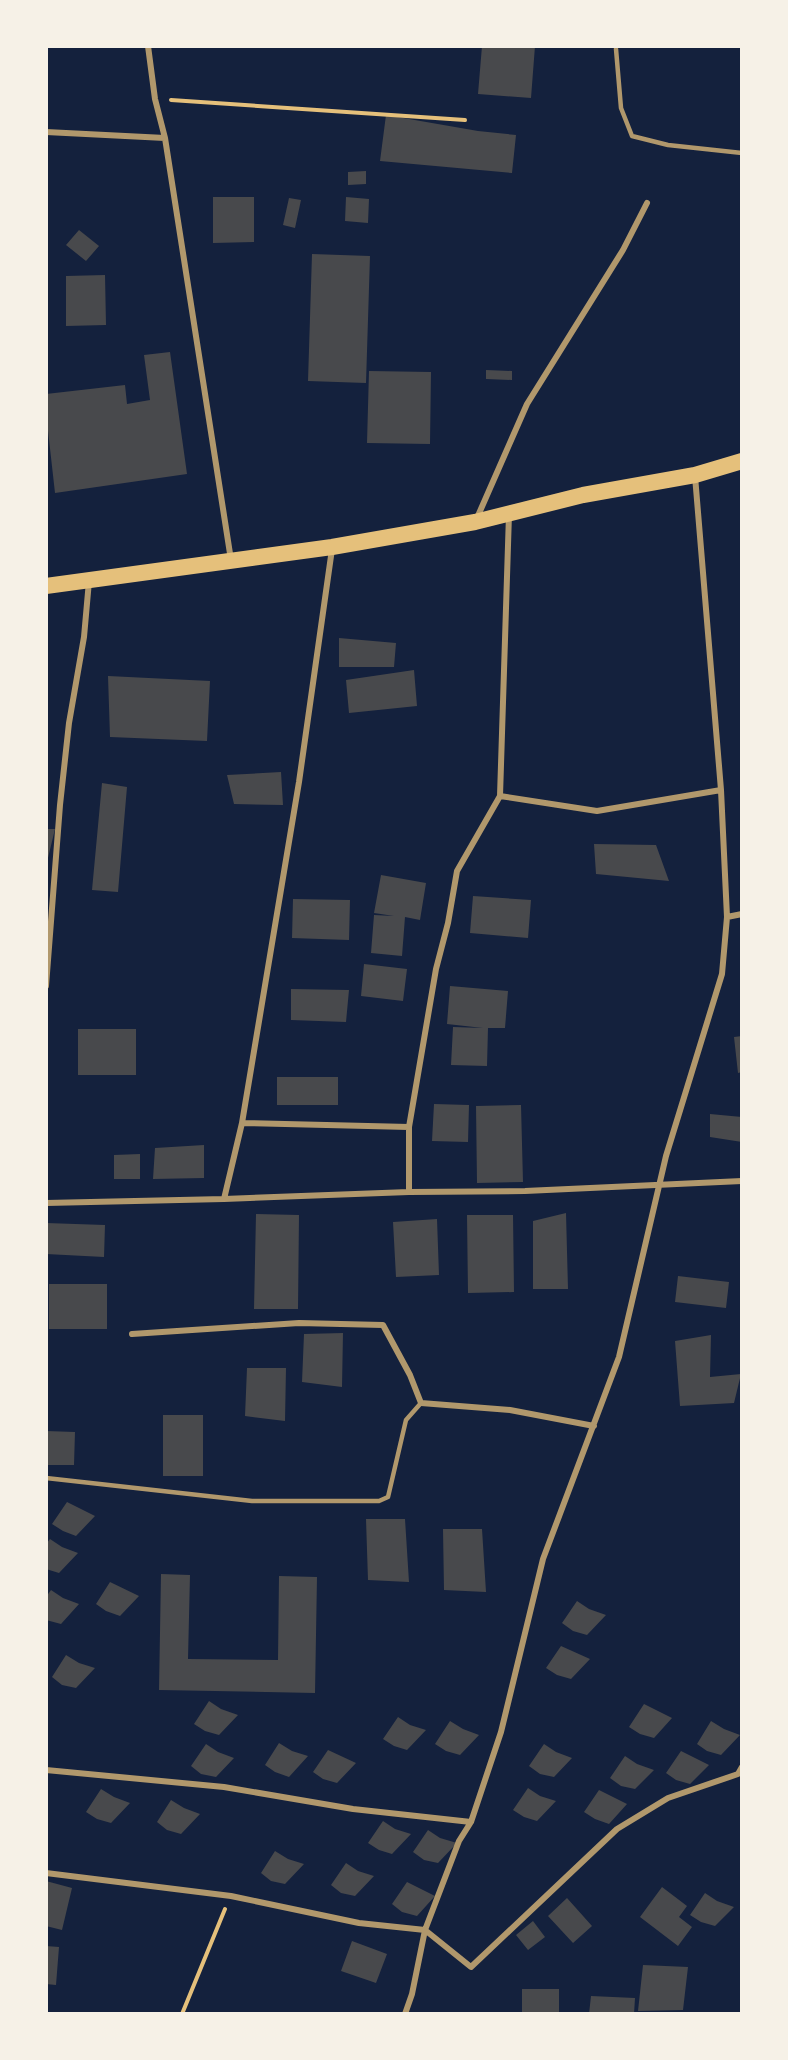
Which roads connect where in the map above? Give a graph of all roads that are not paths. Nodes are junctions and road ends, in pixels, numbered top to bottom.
1 (148, 46) edge
2 (616, 49) dead end
3 (46, 132) edge
4 (165, 138) junction
5 (741, 153) edge
6 (647, 203) dead end
7 (741, 461) edge
8 (695, 475) junction
9 (509, 513) junction
10 (475, 522) junction
11 (332, 547) junction
12 (231, 560) junction
13 (89, 581) junction
14 (46, 586) edge
15 (721, 790) junction
16 (500, 796) junction
17 (741, 914) edge
18 (727, 917) junction
19 (46, 986) edge
20 (242, 1123) junction
21 (410, 1127) junction
22 (741, 1181) edge
23 (658, 1184) junction
24 (410, 1192) junction
25 (224, 1199) junction
26 (46, 1203) edge
27 (132, 1334) dead end
28 (421, 1403) junction
29 (594, 1426) junction
30 (46, 1478) edge
31 (741, 1767) edge
32 (46, 1770) edge
33 (471, 1822) junction
34 (46, 1873) edge
35 (425, 1930) junction
36 (405, 2013) edge

1 - 4 street
2 - 5 lane
3 - 4 street
4 - 12 street
6 - 10 street
7 - 8 highway
8 - 9 highway
8 - 15 street
9 - 10 highway
9 - 16 street
10 - 11 highway
11 - 12 highway
11 - 20 street
12 - 13 highway
13 - 14 highway
13 - 19 street
15 - 16 street
15 - 18 street
16 - 21 street
17 - 18 street
18 - 23 street
20 - 21 street
20 - 25 street
21 - 24 street
22 - 23 street
23 - 24 street
23 - 29 street
24 - 25 street
25 - 26 street
27 - 28 street
28 - 29 street
28 - 30 lane
29 - 33 street
31 - 35 street
32 - 33 street
33 - 35 street
34 - 35 street
35 - 36 street

